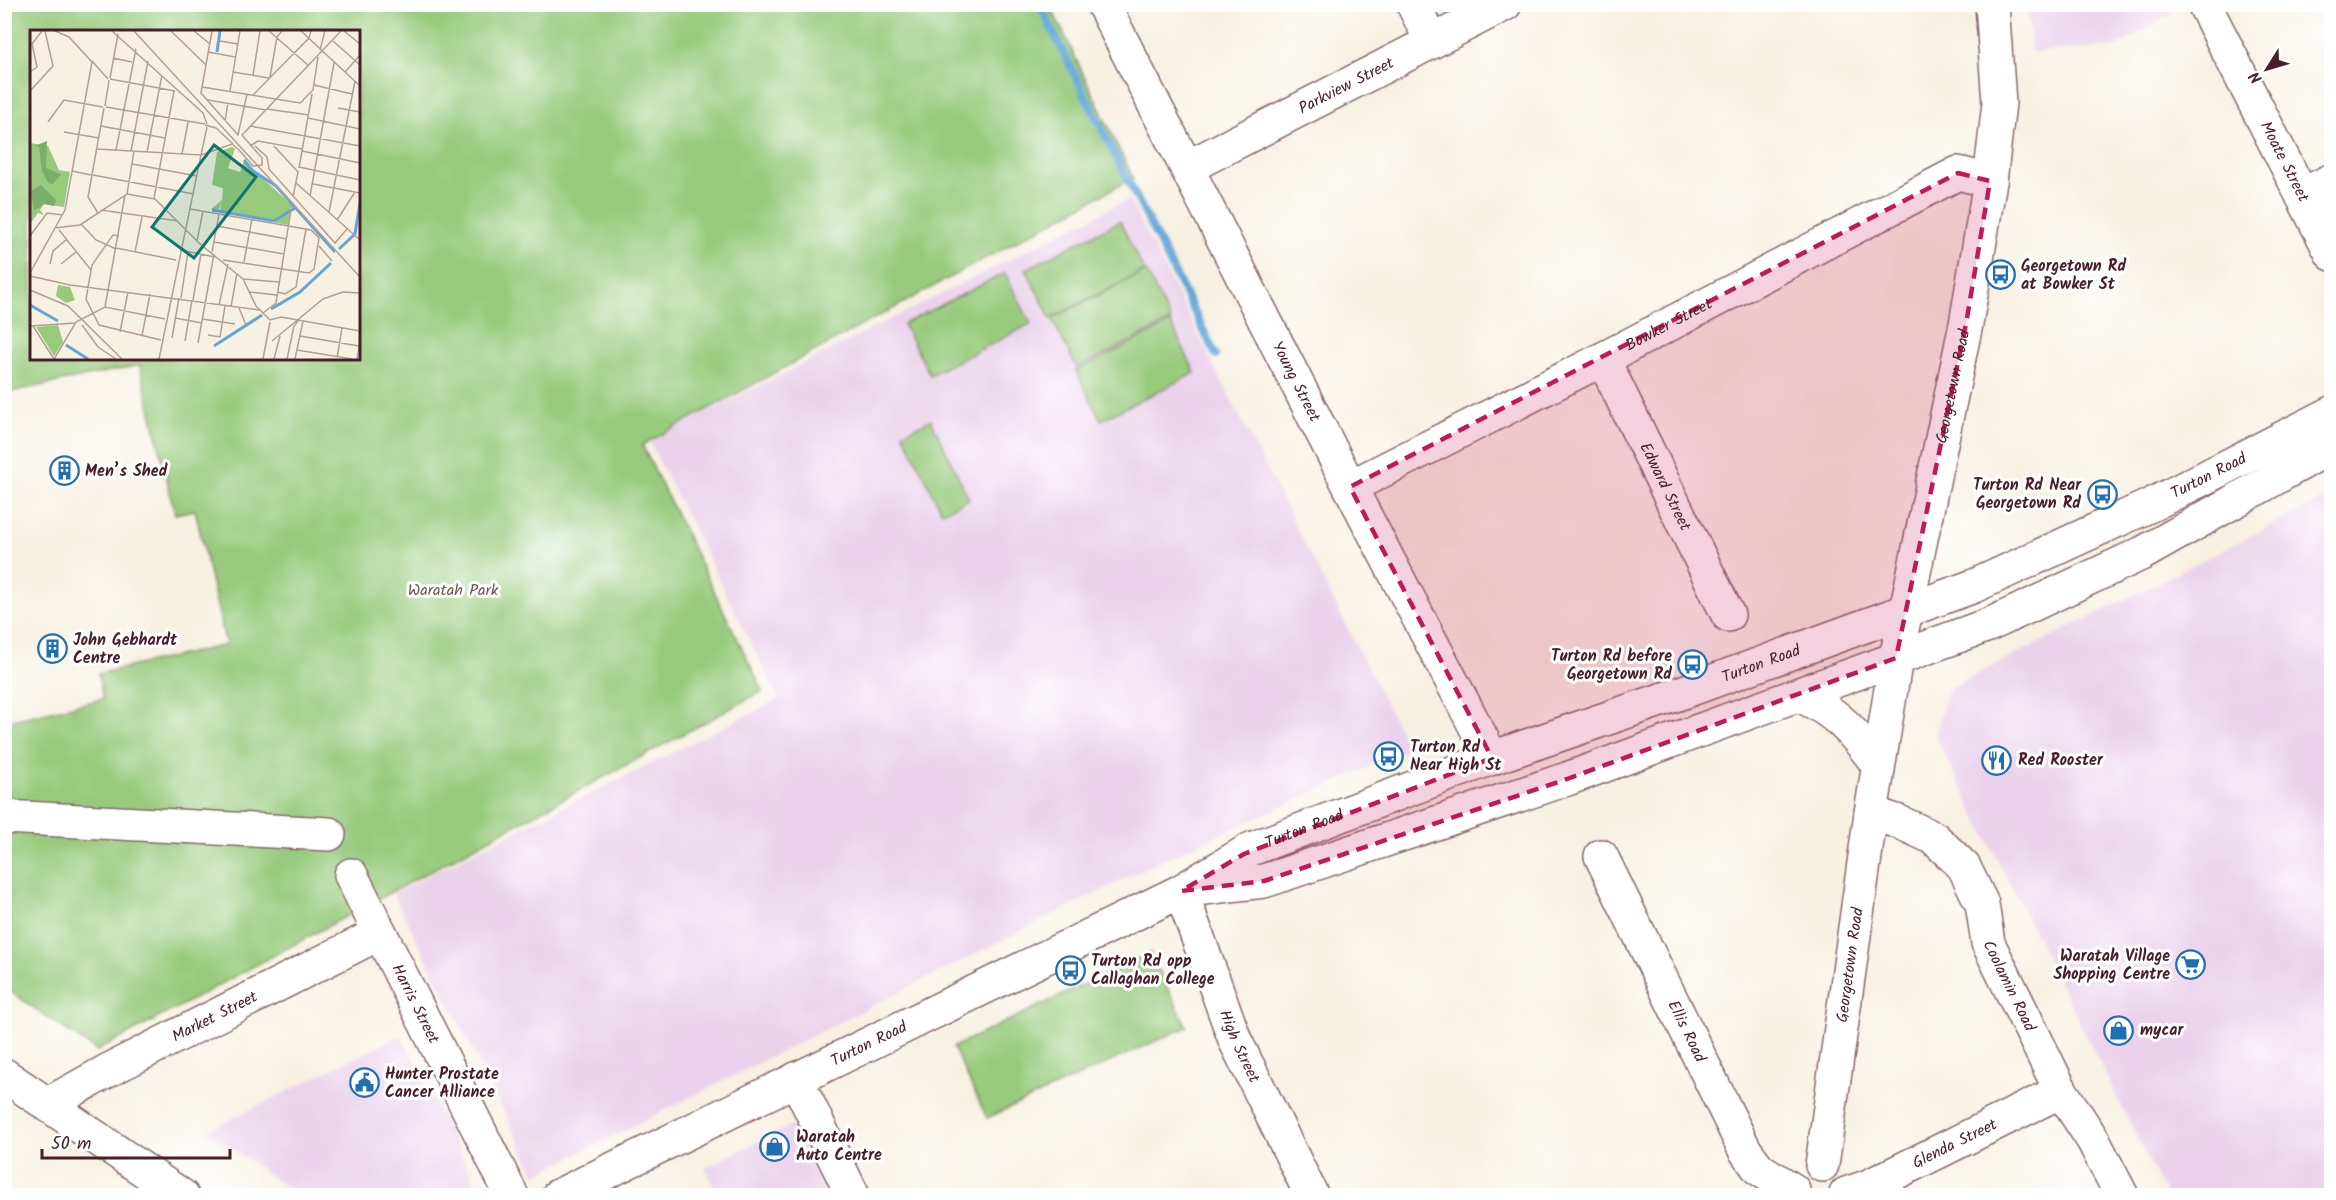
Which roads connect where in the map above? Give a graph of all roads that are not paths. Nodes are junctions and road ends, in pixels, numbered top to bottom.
1 (1103, 4) edge
2 (1413, 4) edge
3 (1505, 4) edge
4 (1992, 4) edge
5 (2204, 4) edge
6 (1432, 42) junction
7 (1188, 167) junction
8 (2331, 180) edge
9 (1990, 181) junction
10 (2302, 195) junction
11 (2331, 254) edge
12 (1604, 359) junction
13 (2331, 413) edge
14 (2331, 446) edge
15 (1350, 488) junction
16 (1907, 612) junction
17 (1728, 615) dead end
18 (1896, 658) junction
19 (1799, 695) junction
20 (1492, 758) junction
21 (1878, 765) junction
22 (1871, 813) junction
23 (4, 817) edge
24 (329, 834) dead end
25 (1601, 856) dead end
26 (351, 875) dead end
27 (1181, 891) junction
28 (380, 933) junction
29 (4, 1067) edge
30 (4, 1075) edge
31 (796, 1079) junction
32 (2061, 1091) junction
33 (50, 1103) junction
34 (1822, 1165) junction
35 (1793, 1193) edge
36 (1846, 1195) edge
37 (182, 1196) edge
38 (512, 1196) edge
39 (558, 1196) edge
40 (854, 1196) edge
41 (1312, 1196) edge
42 (2122, 1196) edge

1 - 7 street, Young Street
2 - 6 street
3 - 6 street, Parkview Street
4 - 9 street, Georgetown Road
5 - 10 street, Moate Street
6 - 7 street, Parkview Street
7 - 15 street, Young Street
8 - 10 street
9 - 12 street, Bowker Street
9 - 16 street, Georgetown Road
10 - 11 street, Moate Street
12 - 15 street, Bowker Street
12 - 17 street, Edward Street
13 - 16 street, Turton Road
14 - 18 street, Turton Road
15 - 20 street, Young Street
16 - 18 street, Georgetown Road
16 - 20 street, Turton Road
18 - 19 street, Turton Road
18 - 21 street, Georgetown Road
19 - 21 street
19 - 27 street, Turton Road
20 - 27 street, Turton Road
21 - 22 street, Georgetown Road
22 - 32 street, Coolamin Road
22 - 34 street, Georgetown Road
23 - 24 street
25 - 35 street, Ellis Road
26 - 28 street, Harris Street
27 - 31 street, Turton Road
27 - 41 street, High Street
28 - 33 street, Market Street
28 - 38 street, Harris Street
29 - 33 street
30 - 33 street
31 - 39 street, Turton Road
31 - 40 street
32 - 36 street, Glenda Street
32 - 42 street, Coolamin Road
33 - 37 street
34 - 35 street
34 - 36 street

